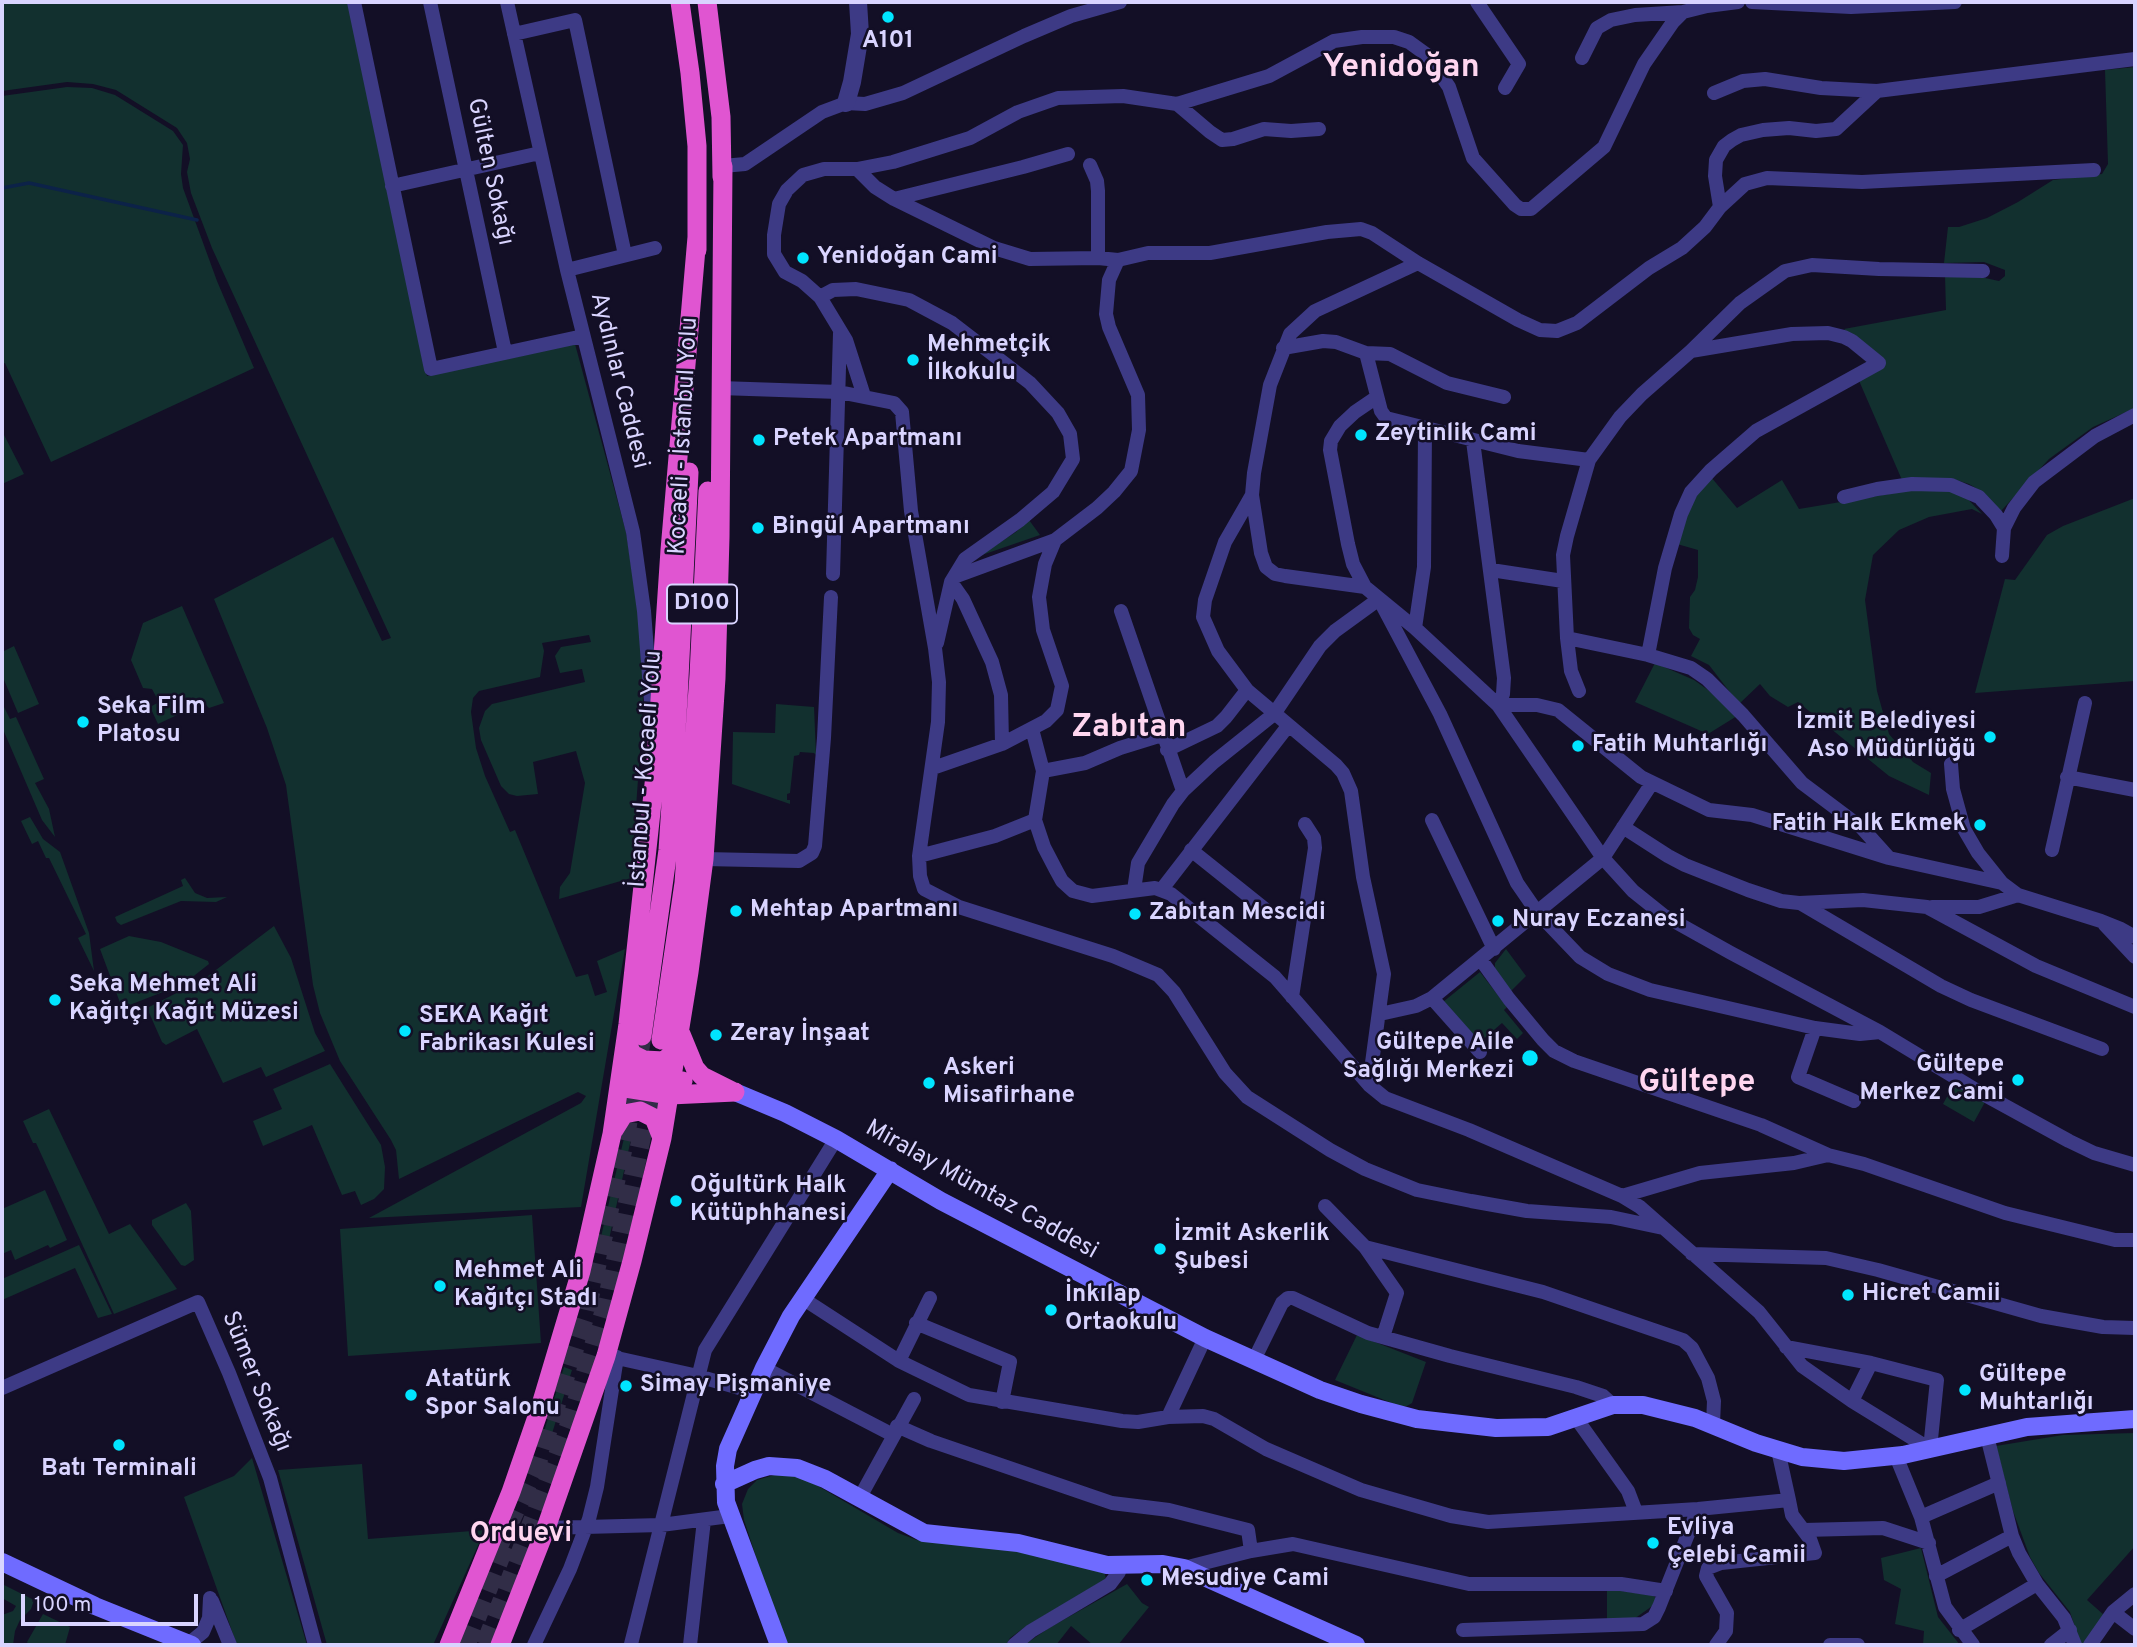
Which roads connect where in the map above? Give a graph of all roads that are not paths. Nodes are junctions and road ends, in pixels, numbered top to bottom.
1 (354, 2) edge
2 (430, 2) edge
3 (507, 2) edge
4 (680, 2) edge
5 (707, 2) edge
6 (1120, 2) edge
7 (1477, 2) edge
8 (1738, 2) edge
9 (1752, 2) edge
10 (1955, 2) edge
11 (861, 3) edge
12 (1069, 9) edge
13 (1683, 12) junction
14 (514, 34) junction
15 (1582, 58) dead end
16 (2135, 60) edge
17 (1505, 88) dead end
18 (1877, 91) junction
19 (1714, 93) dead end
20 (846, 103) junction
21 (1177, 104) junction
22 (1319, 129) dead end
23 (540, 153) junction
24 (1068, 154) dead end
25 (1090, 165) dead end
26 (723, 166) junction
27 (857, 169) junction
28 (2094, 170) dead end
29 (465, 171) junction
30 (392, 186) junction
31 (894, 199) junction
32 (1720, 207) junction
33 (697, 237) junction
34 (655, 248) dead end
35 (625, 256) junction
36 (1098, 258) junction
37 (1118, 260) junction
38 (1418, 263) junction
39 (567, 270) junction
40 (1983, 271) dead end
41 (820, 297) junction
42 (840, 328) junction
43 (583, 336) junction
44 (1283, 348) junction
45 (1691, 351) junction
46 (505, 352) junction
47 (1366, 353) junction
48 (720, 388) junction
49 (839, 392) junction
50 (864, 396) junction
51 (1377, 397) junction
52 (1504, 397) dead end
53 (2135, 415) edge
54 (1425, 428) junction
55 (1473, 441) junction
56 (1589, 460) junction
57 (1252, 495) junction
58 (1844, 498) dead end
59 (2004, 528) junction
60 (1055, 540) junction
61 (2002, 556) dead end
62 (1491, 570) junction
63 (832, 574) dead end
64 (953, 580) junction
65 (1563, 581) junction
66 (1365, 587) junction
67 (831, 597) dead end
68 (1379, 599) junction
69 (1121, 611) dead end
70 (1415, 628) junction
71 (1567, 638) junction
72 (935, 648) junction
73 (1648, 655) junction
74 (1247, 690) junction
75 (1579, 691) dead end
76 (2085, 703) dead end
77 (1498, 705) junction
78 (1274, 714) junction
79 (1288, 726) junction
80 (1032, 729) junction
81 (1162, 735) junction
82 (1002, 744) junction
83 (1167, 750) junction
84 (1951, 764) dead end
85 (933, 768) junction
86 (1043, 771) junction
87 (655, 775) junction
88 (2067, 778) junction
89 (1651, 783) junction
90 (2135, 790) edge
91 (1183, 791) junction
92 (1035, 820) junction
93 (1432, 820) dead end
94 (1305, 824) dead end
95 (1623, 827) junction
96 (1191, 850) junction
97 (2052, 850) dead end
98 (919, 856) junction
99 (1603, 858) junction
100 (1889, 858) junction
101 (704, 859) junction
102 (2002, 883) junction
103 (1162, 889) junction
104 (1134, 890) junction
105 (2018, 895) junction
106 (1799, 903) junction
107 (1927, 907) junction
108 (1266, 910) dead end
109 (1537, 912) junction
110 (2101, 921) junction
111 (2135, 937) edge
112 (1493, 949) junction
113 (2135, 957) edge
114 (1481, 960) junction
115 (1292, 997) junction
116 (1432, 998) junction
117 (2135, 1007) edge
118 (1380, 1014) junction
119 (1815, 1028) junction
120 (1880, 1032) junction
121 (657, 1039) junction
122 (2102, 1049) dead end
123 (1480, 1052) dead end
124 (620, 1079) junction
125 (1368, 1085) junction
126 (671, 1087) junction
127 (735, 1092) junction
128 (1854, 1101) dead end
129 (612, 1134) junction
130 (662, 1138) junction
131 (836, 1139) junction
132 (1828, 1155) junction
133 (2135, 1165) edge
134 (890, 1170) junction
135 (1622, 1196) junction
136 (1325, 1206) dead end
137 (1663, 1228) junction
138 (2135, 1240) edge
139 (1365, 1247) junction
140 (1692, 1254) junction
141 (802, 1298) junction
142 (930, 1298) dead end
143 (916, 1323) junction
144 (2135, 1328) edge
145 (1383, 1337) junction
146 (1205, 1338) junction
147 (1786, 1347) junction
148 (612, 1357) junction
149 (1254, 1360) junction
150 (899, 1361) junction
151 (1871, 1363) junction
152 (764, 1368) junction
153 (698, 1376) junction
154 (2, 1388) edge
155 (753, 1392) junction
156 (914, 1399) dead end
157 (1852, 1401) junction
158 (1002, 1402) junction
159 (1613, 1405) junction
160 (1168, 1417) junction
161 (1576, 1418) junction
162 (2135, 1419) edge
163 (1713, 1424) junction
164 (895, 1431) junction
165 (1987, 1436) junction
166 (1930, 1449) junction
167 (1778, 1450) junction
168 (1896, 1456) junction
169 (1999, 1483) junction
170 (724, 1484) junction
171 (859, 1499) junction
172 (1789, 1500) junction
173 (1698, 1509) junction
174 (1636, 1512) junction
175 (730, 1516) junction
176 (1921, 1517) junction
177 (704, 1520) junction
178 (662, 1525) junction
179 (587, 1526) junction
180 (546, 1528) junction
181 (1804, 1530) junction
182 (2012, 1536) junction
183 (1928, 1543) junction
184 (1251, 1551) junction
185 (2, 1562) edge
186 (1119, 1565) junction
187 (1184, 1568) junction
188 (1936, 1576) junction
189 (2037, 1584) junction
190 (1666, 1591) junction
191 (2135, 1594) edge
192 (2113, 1612) junction
193 (2135, 1629) edge
194 (1463, 1630) dead end
195 (1959, 1630) junction
196 (2070, 1630) junction
197 (179, 1644) edge
198 (631, 1644) edge
199 (230, 1645) edge
200 (315, 1645) edge
201 (449, 1645) edge
202 (500, 1645) edge
203 (534, 1645) edge
204 (690, 1645) edge
205 (779, 1645) edge
206 (1014, 1645) edge
207 (1356, 1645) edge
208 (1716, 1645) edge
209 (1830, 1645) edge
210 (1857, 1645) edge
211 (1973, 1645) edge
212 (2051, 1645) edge
213 (2075, 1645) edge
214 (2090, 1645) edge

1 - 30 street
2 - 29 street, Gülten Sokağı
3 - 14 street, Aydınlar Caddesi
4 - 33 highway, İstanbul - Kocaeli Yolu / D100
5 - 26 highway, Kocaeli - İstanbul Yolu / D100
6 - 12 street
7 - 17 street
8 - 13 street
9 - 10 street
11 - 20 street
12 - 20 street
13 - 15 street
13 - 21 street
14 - 23 street, Aydınlar Caddesi
14 - 35 street
16 - 18 street
18 - 19 street
18 - 32 street
20 - 26 street
21 - 22 street
21 - 27 street
23 - 29 street
23 - 39 street, Aydınlar Caddesi
24 - 31 street
25 - 36 street
26 - 48 highway
26 - 121 highway, Kocaeli - İstanbul Yolu / D100
27 - 31 street
27 - 41 street
28 - 32 street
29 - 30 street
29 - 46 street, Gülten Sokağı
30 - 46 street
31 - 36 street
32 - 38 street
33 - 87 highway
33 - 121 highway, İstanbul - Kocaeli Yolu / D100
34 - 35 street
35 - 39 street
36 - 37 street
37 - 38 street
37 - 60 street
38 - 44 street
39 - 43 street, Aydınlar Caddesi
40 - 45 street
41 - 42 street
41 - 64 street
42 - 49 street
42 - 50 street
43 - 46 street
43 - 87 street, Aydınlar Caddesi
44 - 47 street
44 - 57 street
45 - 56 street
45 - 73 street
47 - 51 street
47 - 52 street
48 - 49 street
48 - 101 highway
49 - 50 street
49 - 63 street
50 - 72 street
51 - 54 street
51 - 66 street
53 - 59 street
54 - 55 street
54 - 70 street
55 - 56 street
55 - 62 street
56 - 65 street
57 - 66 street
57 - 74 street
58 - 59 street
59 - 61 street
60 - 64 street
60 - 80 street
62 - 65 street
62 - 77 street
64 - 72 street
64 - 82 street
65 - 71 street
66 - 68 street
67 - 101 street
68 - 70 street
68 - 78 street
68 - 109 street
69 - 81 street
70 - 77 street
71 - 73 street
71 - 75 street
72 - 85 street
73 - 100 street
74 - 78 street
74 - 83 street
76 - 88 street
77 - 89 street
77 - 99 street
78 - 79 street
78 - 91 street
79 - 96 street
79 - 118 street
80 - 82 street
80 - 86 street
81 - 83 street
81 - 86 street
82 - 85 street
83 - 91 street
84 - 102 street
85 - 98 street
86 - 92 street
87 - 121 highway
88 - 90 street
88 - 97 street
89 - 95 street
89 - 100 street
91 - 104 street
92 - 98 street
92 - 104 street
93 - 112 street
94 - 115 street
95 - 99 street
95 - 106 street
96 - 103 street
96 - 108 street
98 - 137 street
99 - 109 street
99 - 120 street
100 - 102 street
101 - 121 highway
102 - 105 street
103 - 104 street
103 - 115 street
105 - 107 street
105 - 110 street
106 - 107 street
106 - 122 street
107 - 117 street
109 - 112 street
109 - 119 street
110 - 111 street
110 - 113 street
112 - 114 street
114 - 116 street
114 - 132 street
115 - 125 street
116 - 118 street
116 - 123 street
118 - 125 street
119 - 120 street
119 - 128 street
120 - 133 street
121 - 124 highway
121 - 126 highway
121 - 127 highway
124 - 126 highway
124 - 129 highway
125 - 135 street
126 - 127 highway
126 - 130 highway
127 - 131 main road, Miralay Mümtaz Caddesi
129 - 130 highway
129 - 201 highway
130 - 148 highway
131 - 134 main road, Miralay Mümtaz Caddesi
131 - 153 street
132 - 135 street
132 - 138 street
134 - 141 main road
134 - 146 main road, Miralay Mümtaz Caddesi
135 - 137 street
136 - 139 street
137 - 140 street
139 - 145 street
139 - 163 street
140 - 144 street
140 - 147 street
141 - 150 street
141 - 152 main road
142 - 143 street
143 - 150 street
143 - 158 street
145 - 149 street
145 - 159 street
146 - 149 main road, Miralay Mümtaz Caddesi
146 - 160 street
147 - 151 street
147 - 157 street
148 - 153 street
148 - 179 street
148 - 180 highway
149 - 161 main road, Miralay Mümtaz Caddesi
150 - 158 street
151 - 157 street
151 - 166 street
152 - 155 main road
152 - 164 street
153 - 155 street
153 - 178 street
154 - 200 street, Sümer Sokağı
155 - 170 main road
156 - 164 street
157 - 166 street
158 - 160 street
159 - 161 main road, Miralay Mümtaz Caddesi
159 - 163 main road, Miralay Mümtaz Caddesi
160 - 174 street
161 - 174 street
162 - 165 main road, Miralay Mümtaz Caddesi
163 - 167 main road, Miralay Mümtaz Caddesi
164 - 171 street
164 - 184 street
165 - 166 main road, Miralay Mümtaz Caddesi
165 - 169 street
166 - 168 main road, Miralay Mümtaz Caddesi
167 - 168 main road, Miralay Mümtaz Caddesi
167 - 172 street
168 - 176 street
169 - 176 street
169 - 182 street
170 - 171 main road
170 - 175 main road
171 - 186 main road
172 - 173 street
172 - 181 street
173 - 174 street
173 - 190 street
175 - 177 street
175 - 205 main road
176 - 183 street
177 - 178 street
177 - 204 street
178 - 179 street
178 - 198 street
179 - 180 street
179 - 203 street
180 - 202 highway
181 - 183 street
181 - 208 street
182 - 188 street
182 - 189 street
183 - 188 street
184 - 187 street
184 - 190 street
185 - 197 main road
186 - 187 main road
186 - 206 street
187 - 207 main road
188 - 195 street
189 - 195 street
189 - 196 street
190 - 194 street
191 - 192 street
192 - 193 street
192 - 214 street
195 - 211 street
196 - 212 street
196 - 213 street
197 - 199 street
209 - 210 street

